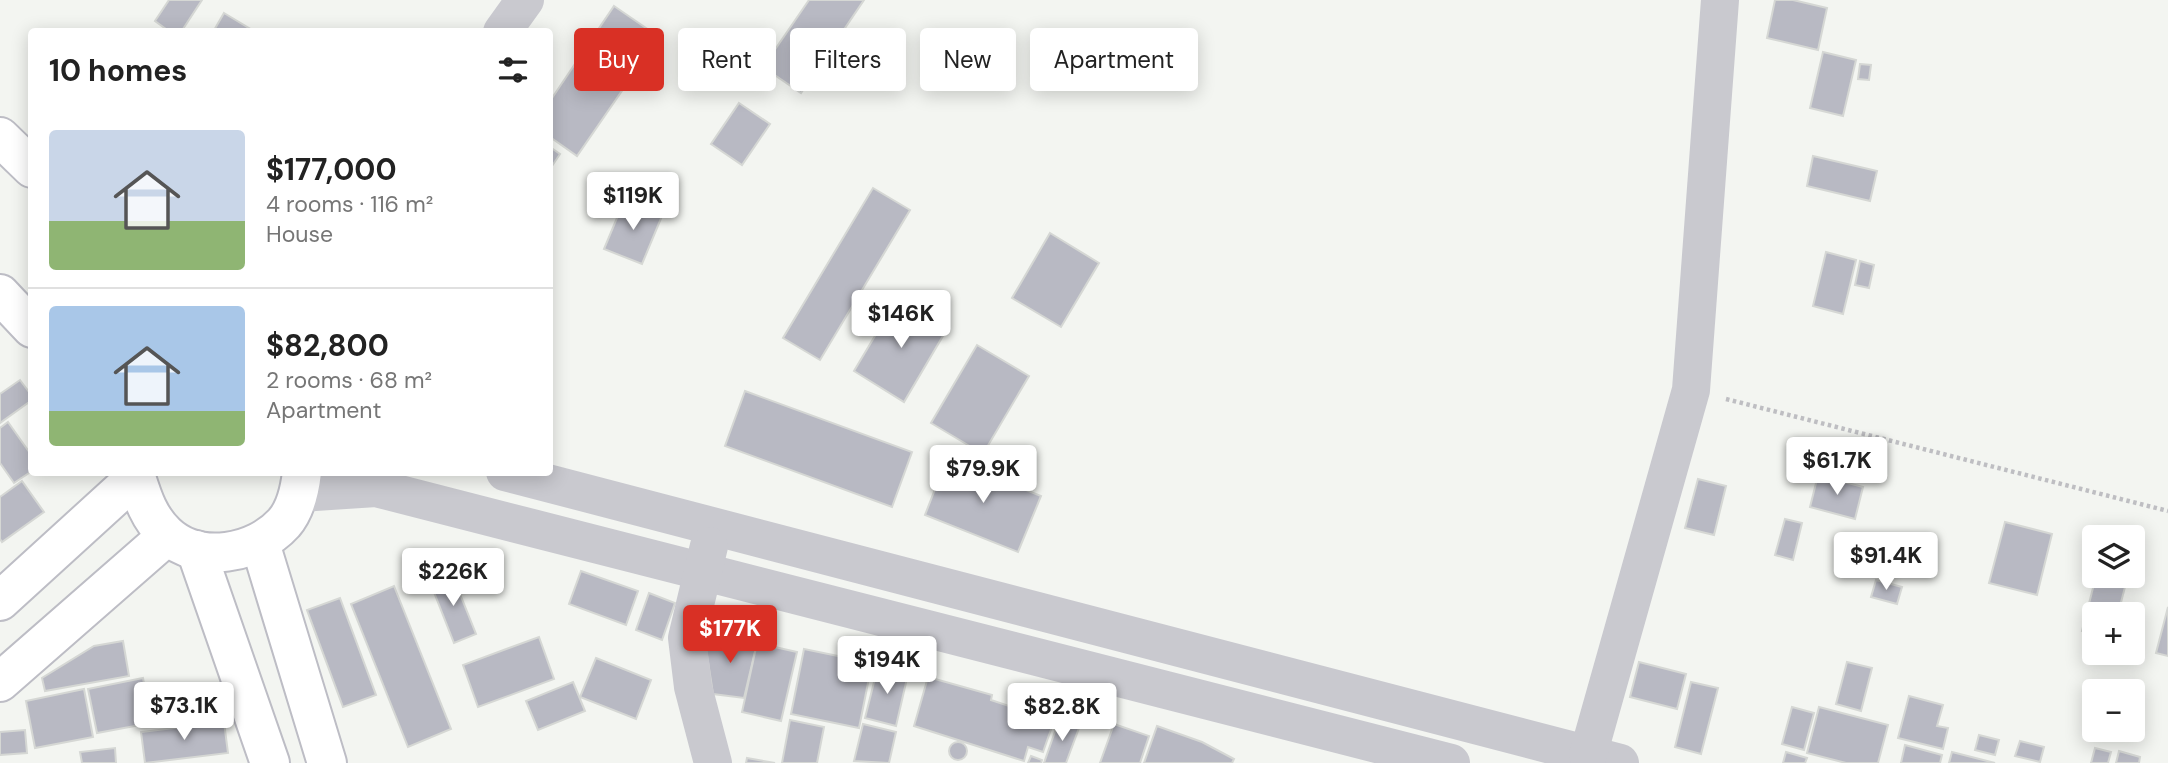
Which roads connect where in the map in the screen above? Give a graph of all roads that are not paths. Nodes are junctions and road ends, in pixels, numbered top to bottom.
1 (525, 0) edge
2 (1720, 0) edge
3 (505, 28) edge
4 (0, 136) edge
5 (28, 164) edge
6 (0, 294) edge
7 (28, 324) edge
8 (135, 476) edge
9 (136, 476) edge
10 (520, 476) edge
11 (301, 483) edge
12 (714, 527) junction
13 (182, 543) junction
14 (260, 543) junction
15 (701, 572) junction
16 (0, 601) edge
17 (0, 682) edge
18 (1604, 759) edge
19 (270, 763) edge
20 (327, 763) edge
21 (713, 763) edge
22 (1451, 763) edge

1 - 3 street
2 - 18 street
4 - 5 main road
6 - 7 main road
8 - 16 main road
9 - 13 main road
10 - 12 street
11 - 14 main road
11 - 15 street
12 - 15 street
12 - 18 street
13 - 14 main road
13 - 17 main road
13 - 19 main road
14 - 20 main road
15 - 21 street
15 - 22 street

